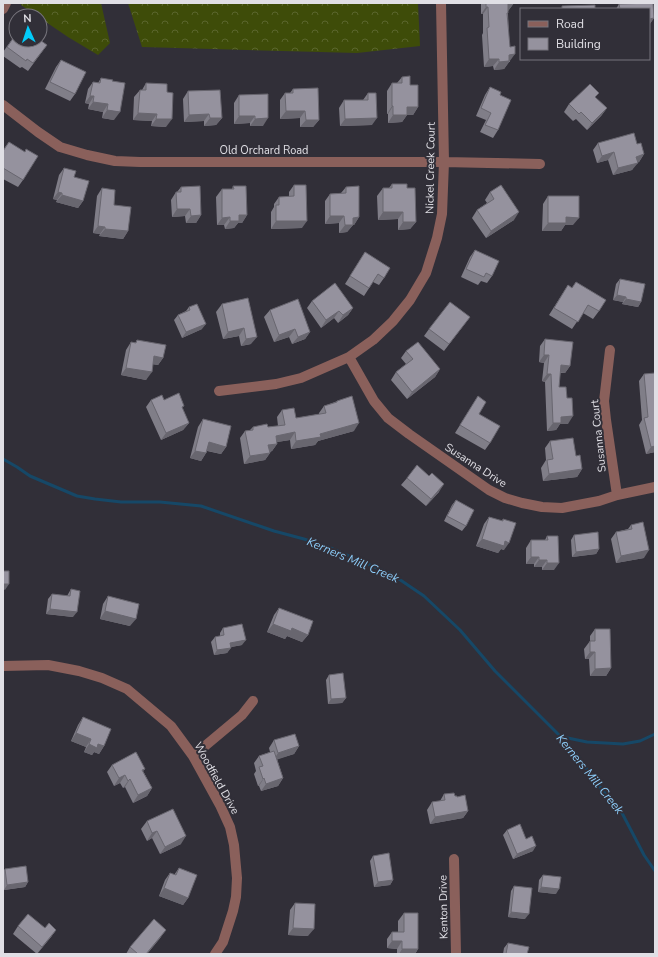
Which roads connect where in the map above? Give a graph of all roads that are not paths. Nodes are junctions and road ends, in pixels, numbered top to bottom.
1 (6, 3) edge
2 (442, 3) edge
3 (3, 9) edge
4 (3, 104) edge
5 (444, 162) junction
6 (540, 164) dead end
7 (610, 350) dead end
8 (349, 358) junction
9 (219, 391) dead end
10 (655, 487) edge
11 (617, 495) junction
12 (3, 666) edge
13 (254, 701) dead end
14 (193, 756) junction
15 (454, 859) dead end
16 (215, 954) edge
17 (456, 954) edge

1 - 3 street
2 - 5 street, Nickel Creek Court
4 - 5 street, Old Orchard Road
5 - 6 street, Old Orchard Road
5 - 8 street, Nickel Creek Court
7 - 11 street, Susanna Court
8 - 9 street, Nickel Creek Court
8 - 11 street, Susanna Drive
10 - 11 street, Susanna Drive
12 - 14 street, Woodfield Drive
13 - 14 street
14 - 16 street, Woodfield Drive
15 - 17 street, Kenton Drive

